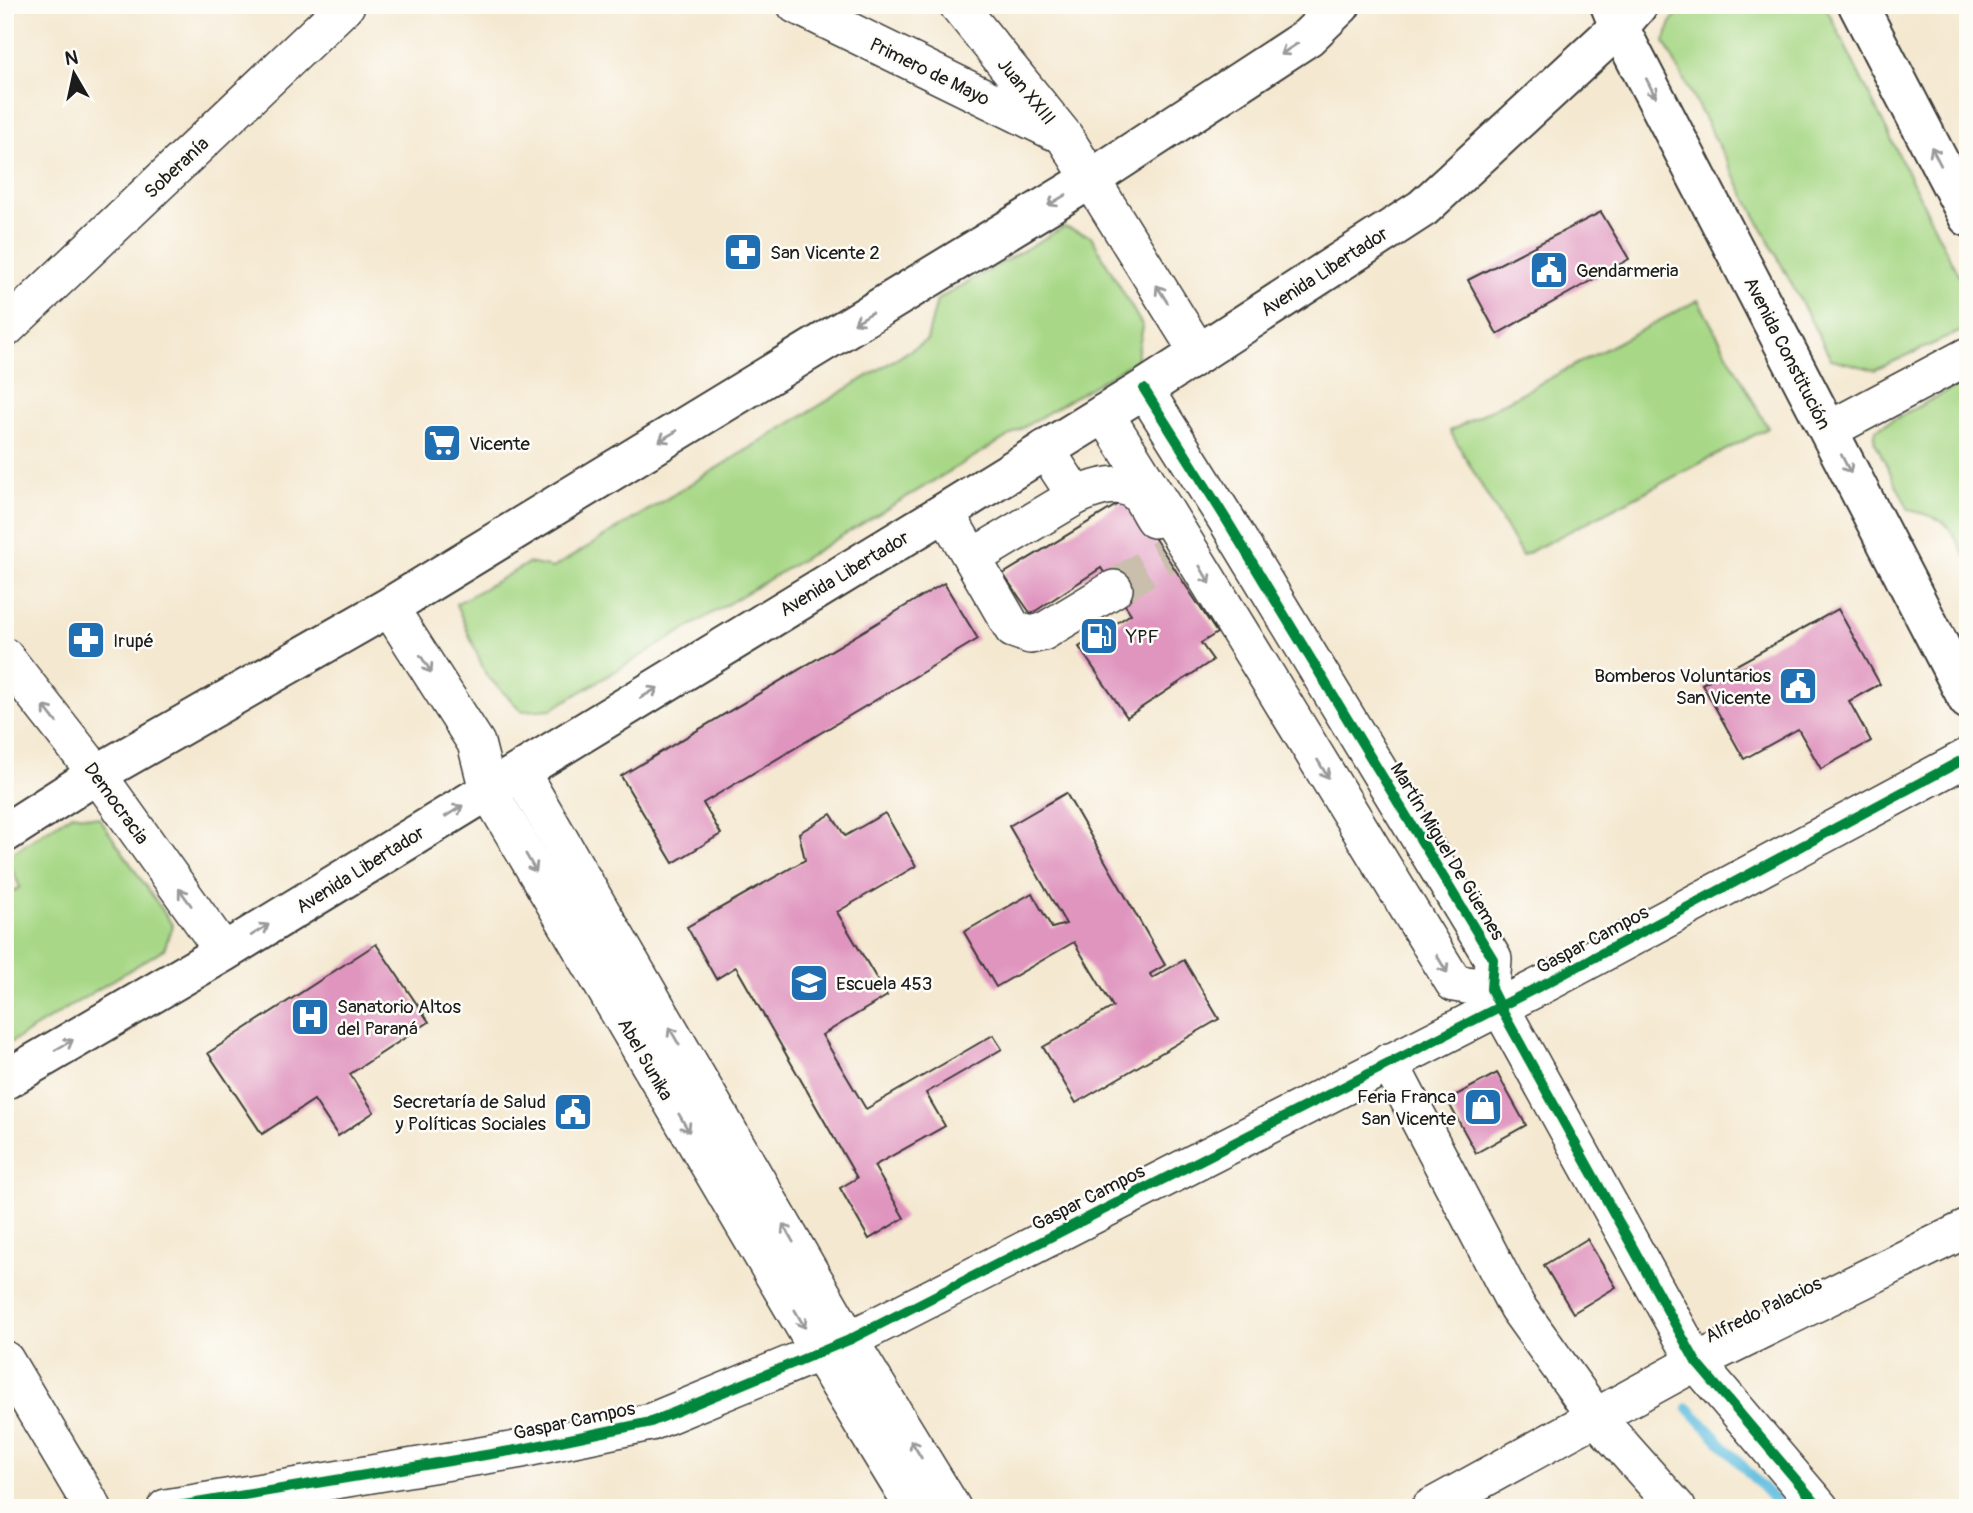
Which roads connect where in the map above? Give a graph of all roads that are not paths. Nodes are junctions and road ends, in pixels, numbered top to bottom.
1 (346, 5) edge
2 (796, 5) edge
3 (958, 5) edge
4 (1341, 5) edge
5 (1858, 5) edge
6 (1622, 13) edge
7 (1064, 136) junction
8 (1091, 179) junction
9 (1968, 217) edge
10 (5, 329) edge
11 (1198, 352) junction
12 (1968, 356) edge
13 (1144, 388) junction
14 (1104, 413) junction
15 (1829, 430) junction
16 (1045, 449) junction
17 (1076, 496) junction
18 (945, 512) junction
19 (1226, 519) junction
20 (1175, 550) junction
21 (972, 558) junction
22 (1114, 589) tunnel mouth
23 (389, 607) junction
24 (5, 657) edge
25 (1968, 700) edge
26 (1968, 757) edge
27 (520, 771) junction
28 (97, 774) junction
29 (488, 790) junction
30 (5, 833) edge
31 (224, 952) junction
32 (1495, 998) junction
33 (1389, 1062) junction
34 (5, 1080) edge
35 (1968, 1228) edge
36 (834, 1346) junction
37 (5, 1360) edge
38 (1696, 1362) junction
39 (1595, 1416) junction
40 (93, 1508) edge
41 (166, 1508) edge
42 (914, 1508) edge
43 (952, 1508) edge
44 (1430, 1508) edge
45 (1677, 1508) edge
46 (1820, 1508) edge

1 - 10 street, Soberanía
2 - 7 street, Primero de Mayo
3 - 7 street, Juan XXIII
4 -> 8 main road
9 -> 5 main road
6 - 11 main road, Avenida Libertador
6 -> 15 main road, Avenida Constitución
7 - 8 street, Juan XXIII
11 -> 8 street, Juan XXIII
8 -> 23 main road
11 - 13 main road, Avenida Libertador
12 - 15 street
13 - 14 main road, Avenida Libertador
13 - 19 street, Martín Miguel De Güemes
14 - 16 main road, Avenida Libertador
14 - 20 street
15 -> 25 main road, Avenida Constitución
16 - 17 street
16 - 18 main road, Avenida Libertador
17 - 20 street
17 - 21 street
18 - 21 street
27 -> 18 main road, Avenida Libertador
19 - 20 street
19 - 32 street, Martín Miguel De Güemes
20 -> 32 street
21 - 22 street
23 - 28 main road
23 -> 29 street, Abel Sunika
28 -> 24 street, Democracia
26 - 32 street, Gaspar Campos
27 - 29 main road, Avenida Libertador
36 -> 27 street, Abel Sunika
28 - 30 main road
31 -> 28 street, Democracia
31 -> 29 main road, Avenida Libertador
29 -> 36 street, Abel Sunika
34 -> 31 main road, Avenida Libertador
32 - 33 street, Gaspar Campos
32 - 38 street, Martín Miguel De Güemes
33 - 36 street, Gaspar Campos
33 - 39 street
35 - 38 street, Alfredo Palacios
36 - 41 street, Gaspar Campos
36 - 42 street, Abel Sunika
43 -> 36 street, Abel Sunika
37 - 40 street
38 - 39 street, Alfredo Palacios
38 - 46 street, Martín Miguel De Güemes
39 - 44 street, Alfredo Palacios
39 - 45 street

